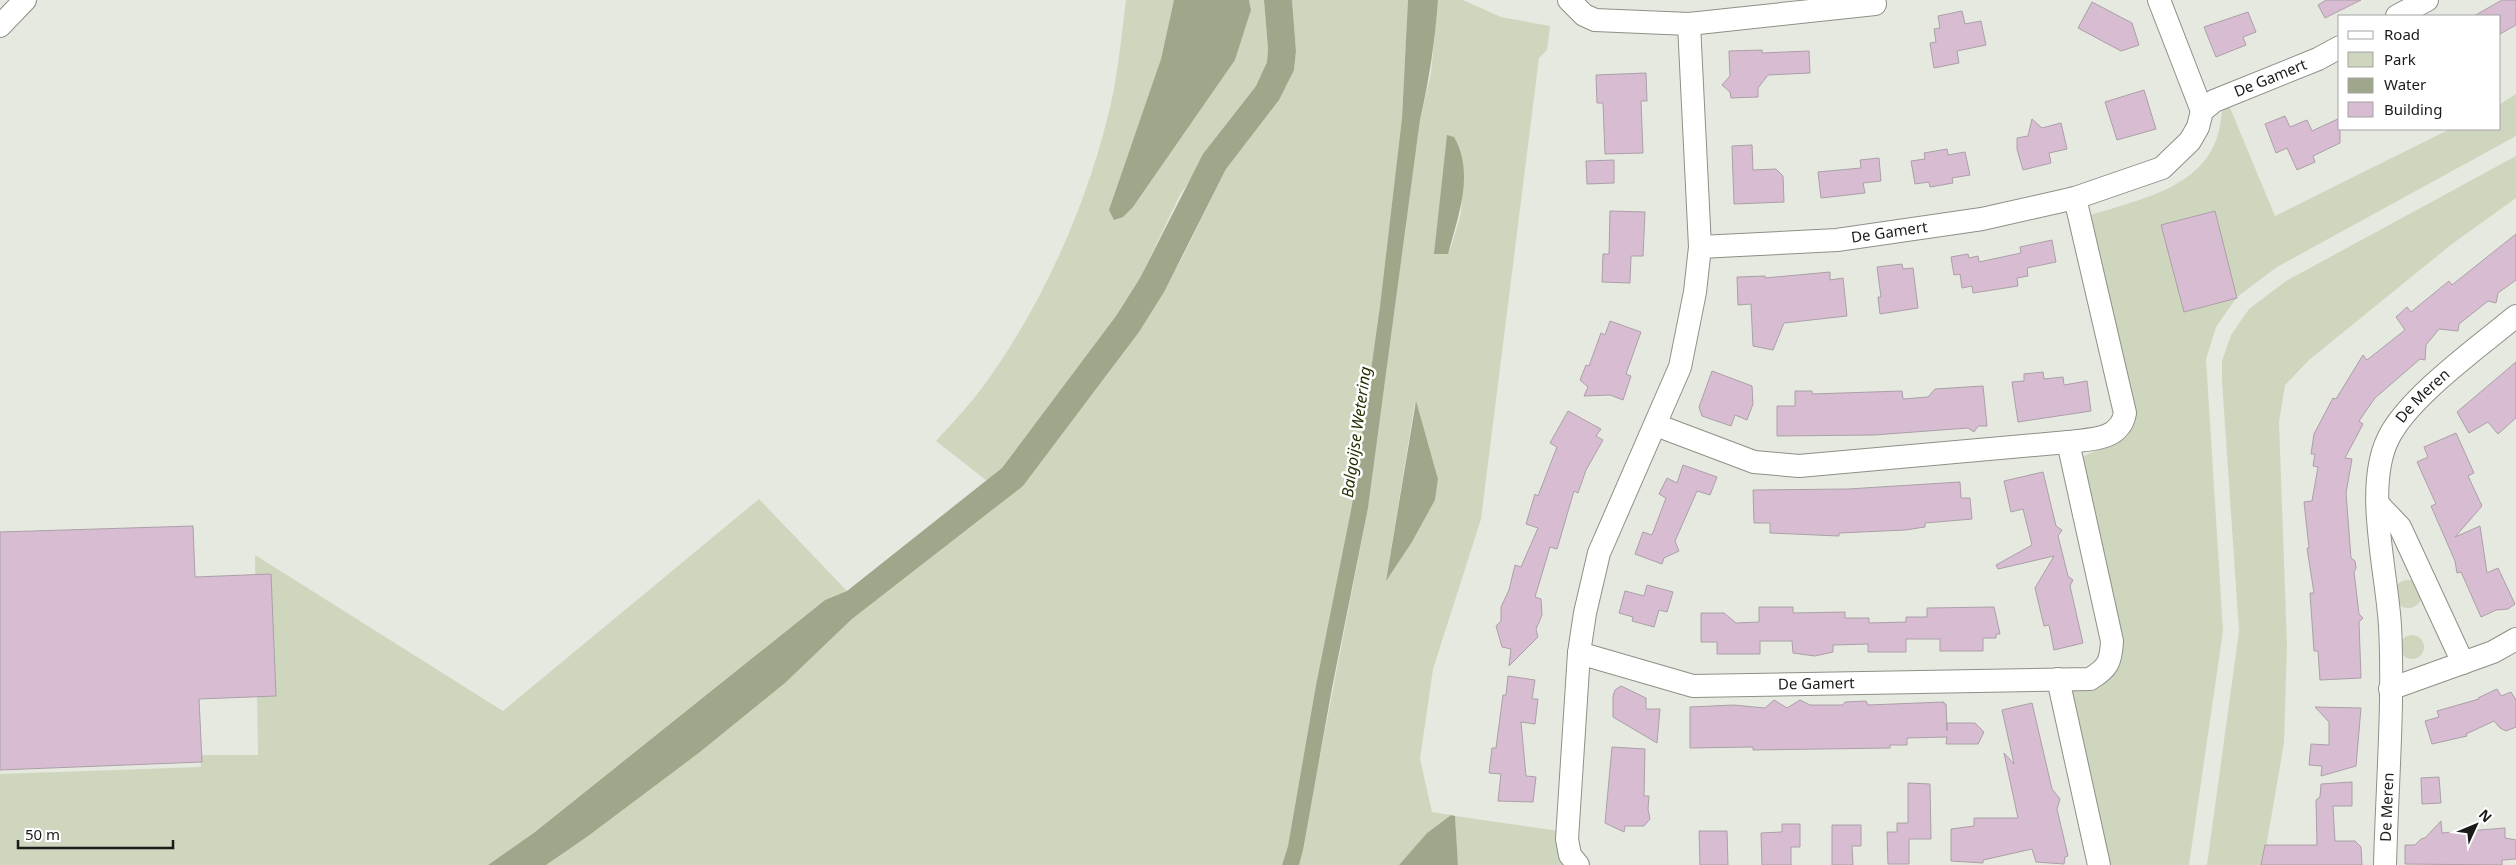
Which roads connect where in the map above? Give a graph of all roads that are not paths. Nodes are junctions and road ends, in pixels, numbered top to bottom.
1 (25, 0) edge
2 (1569, 0) edge
3 (2159, 0) edge
4 (2427, 0) edge
5 (1876, 4) dead end
6 (2399, 15) edge
7 (1689, 24) junction
8 (0, 26) edge
9 (2338, 48) edge
10 (2202, 111) junction
11 (2075, 198) junction
12 (1700, 247) junction
13 (2516, 316) edge
14 (1656, 425) junction
15 (2068, 442) junction
16 (2378, 504) junction
17 (2516, 640) edge
18 (1579, 653) junction
19 (2463, 663) junction
20 (2058, 680) junction
21 (2390, 689) junction
22 (1578, 865) edge
23 (2100, 865) edge
24 (2385, 865) edge

1 - 8 street
2 - 7 street
3 - 10 street
4 - 6 street
5 - 7 street
7 - 12 street
9 - 10 street, De Gamert
10 - 11 street, De Gamert
11 - 12 street, De Gamert
11 - 15 street
12 - 14 street
13 - 16 street, De Meren
14 - 15 street
14 - 18 street
15 - 20 street, De Gamert
16 - 19 street
16 - 21 street, De Meren
17 - 19 street
18 - 20 street, De Gamert
18 - 22 street
19 - 21 street
20 - 23 street
21 - 24 street, De Meren

